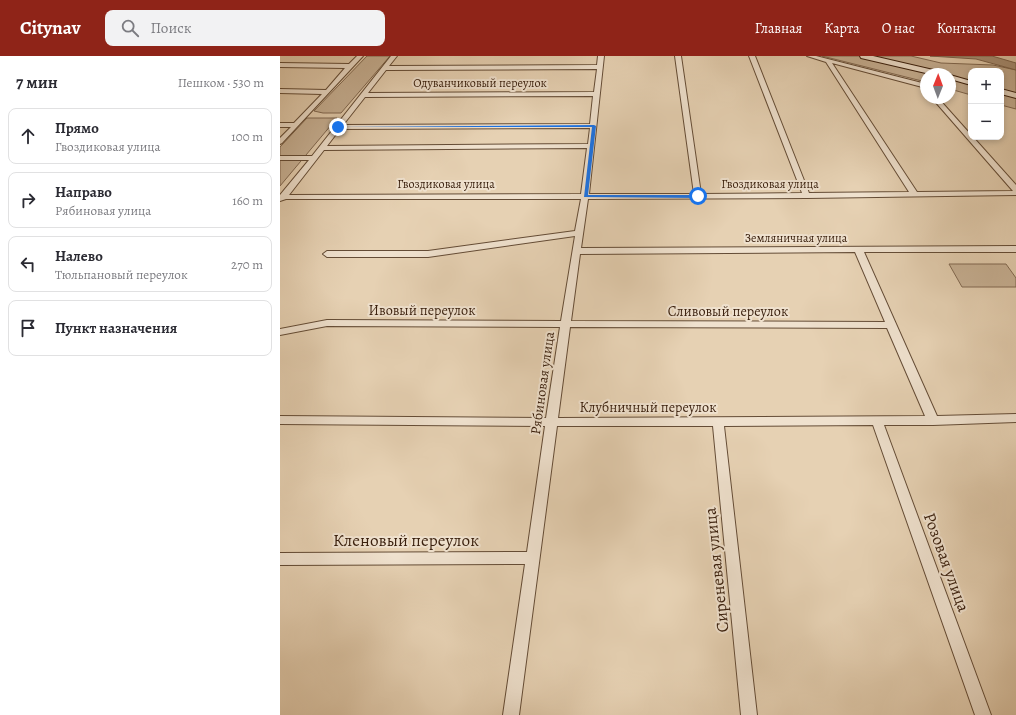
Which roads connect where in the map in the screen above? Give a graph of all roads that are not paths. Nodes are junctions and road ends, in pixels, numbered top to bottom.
1 (360, 56) edge
2 (394, 56) edge
3 (678, 56) edge
4 (752, 56) edge
5 (810, 56) edge
6 (864, 56) edge
7 (601, 61) edge
8 (828, 61) junction
9 (280, 65) edge
10 (349, 66) junction
11 (384, 68) junction
12 (920, 69) edge
13 (956, 79) edge
14 (968, 82) edge
15 (920, 84) edge
16 (280, 91) edge
17 (327, 92) junction
18 (1004, 92) edge
19 (597, 94) junction
20 (363, 95) junction
21 (1016, 96) edge
22 (940, 104) edge
23 (280, 125) edge
24 (296, 125) junction
25 (594, 126) junction
26 (338, 127) junction
27 (280, 142) edge
28 (591, 146) junction
29 (322, 148) junction
30 (280, 158) edge
31 (314, 158) junction
32 (1016, 190) edge
33 (1016, 193) edge
34 (914, 195) junction
35 (585, 196) junction
36 (698, 196) junction
37 (807, 196) junction
38 (282, 198) edge
39 (578, 233) junction
40 (858, 249) junction
41 (1016, 249) edge
42 (576, 251) junction
43 (327, 254) dead end
44 (565, 325) junction
45 (890, 325) junction
46 (280, 332) edge
47 (1016, 418) edge
48 (280, 420) edge
49 (718, 421) junction
50 (877, 421) junction
51 (933, 421) junction
52 (552, 422) junction
53 (533, 558) junction
54 (280, 559) edge
55 (511, 715) edge
56 (749, 715) edge
57 (983, 715) edge

1 - 10 street
2 - 11 street
3 - 36 street
4 - 37 street
5 - 8 street
6 - 12 street
7 - 11 street
7 - 19 street, Рябиновая улица
8 - 15 street
8 - 34 street
9 - 10 street
10 - 17 street
11 - 20 street
13 - 14 street
16 - 17 street
17 - 24 street
18 - 21 street
19 - 20 street, Одуванчиковый переулок
19 - 25 street, Рябиновая улица
20 - 26 street
22 - 32 street
23 - 24 street
24 - 27 street
25 - 26 street
25 - 28 street, Рябиновая улица
26 - 29 street
28 - 29 street
28 - 35 street, Рябиновая улица
29 - 31 street
30 - 31 street
31 - 38 street
33 - 34 street, Гвоздиковая улица
34 - 37 street, Гвоздиковая улица
35 - 36 street, Гвоздиковая улица
35 - 38 street, Гвоздиковая улица
35 - 39 street, Рябиновая улица
36 - 37 street, Гвоздиковая улица
39 - 42 street, Рябиновая улица
39 - 43 street
40 - 41 street, Земляничная улица
40 - 42 street, Земляничная улица
40 - 45 street
42 - 44 street, Рябиновая улица
44 - 45 street, Сливовый переулок
44 - 46 street, Ивовый переулок
44 - 52 street, Рябиновая улица
45 - 51 street
47 - 51 street, Клубничный переулок
48 - 52 street, Клубничный переулок
49 - 50 street, Клубничный переулок
49 - 52 street, Клубничный переулок
49 - 56 street, Сиреневая улица
50 - 51 street, Клубничный переулок
50 - 57 street, Розовая улица
52 - 53 street, Рябиновая улица
53 - 54 street, Кленовый переулок
53 - 55 street, Рябиновая улица

